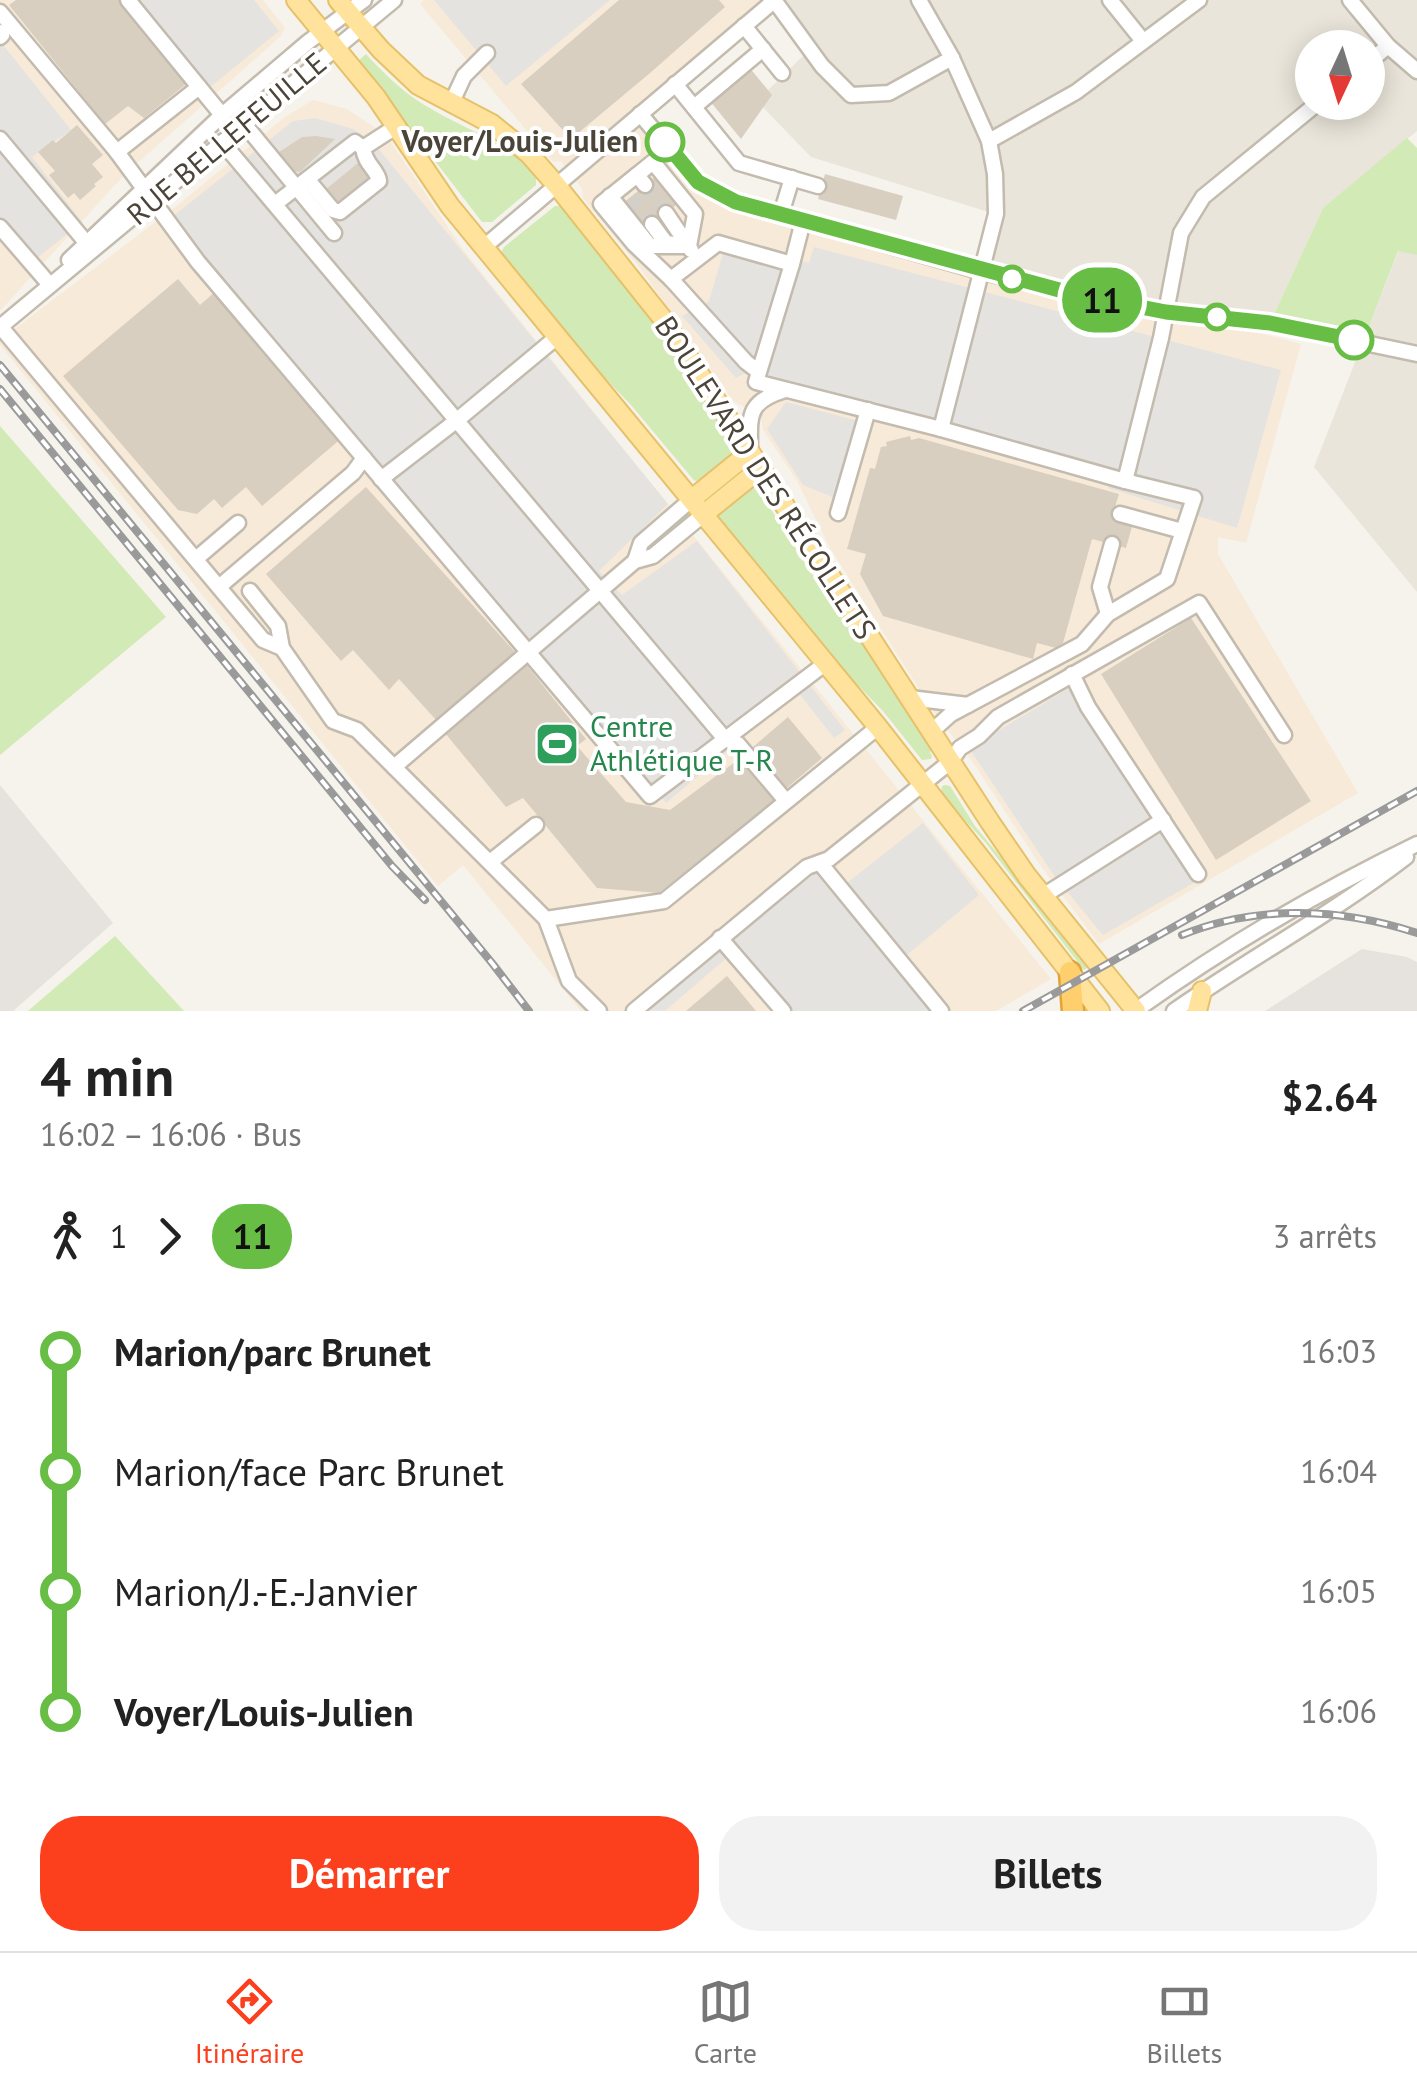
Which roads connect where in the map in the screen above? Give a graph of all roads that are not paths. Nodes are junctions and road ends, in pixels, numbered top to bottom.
1 (128, 0) edge
2 (296, 0) edge
3 (364, 0) edge
4 (394, 0) edge
5 (774, 0) edge
6 (918, 0) edge
7 (1110, 0) edge
8 (1199, 0) edge
9 (1350, 0) edge
10 (343, 6) edge
11 (0, 12) edge
12 (744, 26) junction
13 (361, 28) junction
14 (322, 31) junction
15 (1143, 41) junction
16 (1388, 46) junction
17 (337, 48) junction
18 (1385, 49) edge
19 (763, 50) junction
20 (487, 54) dead end
21 (952, 58) junction
22 (1417, 71) edge
23 (782, 73) dead end
24 (675, 84) junction
25 (198, 87) junction
26 (452, 104) junction
27 (694, 108) junction
28 (640, 114) junction
29 (222, 115) junction
30 (1297, 120) edge
31 (245, 125) junction
32 (397, 126) junction
33 (0, 138) edge
34 (989, 141) junction
35 (222, 142) junction
36 (363, 148) junction
37 (117, 152) junction
38 (792, 178) junction
39 (301, 183) junction
40 (818, 186) dead end
41 (558, 187) junction
42 (621, 193) junction
43 (148, 195) junction
44 (275, 204) junction
45 (666, 213) tunnel mouth
46 (781, 214) junction
47 (804, 221) junction
48 (652, 224) tunnel mouth
49 (0, 227) edge
50 (334, 233) dead end
51 (89, 246) junction
52 (484, 247) junction
53 (693, 253) junction
54 (792, 264) junction
55 (980, 270) junction
56 (671, 280) junction
57 (55, 281) junction
58 (1166, 312) junction
59 (0, 326) edge
60 (557, 337) junction
61 (1417, 354) edge
62 (759, 372) junction
63 (786, 390) junction
64 (868, 410) junction
65 (456, 421) junction
66 (941, 430) junction
67 (750, 452) junction
68 (364, 458) junction
69 (761, 468) junction
70 (382, 478) junction
71 (1126, 480) junction
72 (698, 507) junction
73 (838, 513) dead end
74 (1120, 514) dead end
75 (238, 523) dead end
76 (1182, 531) junction
77 (1112, 544) dead end
78 (197, 558) junction
79 (220, 586) junction
80 (600, 590) junction
81 (250, 591) dead end
82 (1108, 614) junction
83 (282, 648) junction
84 (528, 651) junction
85 (826, 663) junction
86 (1072, 674) junction
87 (910, 698) junction
88 (968, 705) junction
89 (878, 727) junction
90 (932, 732) junction
91 (1284, 735) dead end
92 (725, 738) junction
93 (950, 762) junction
94 (394, 767) junction
95 (923, 784) junction
96 (786, 801) junction
97 (1162, 820) junction
98 (536, 824) dead end
99 (1417, 846) edge
100 (490, 862) junction
101 (820, 863) junction
102 (1198, 874) dead end
103 (1043, 896) junction
104 (546, 918) junction
105 (720, 938) junction
106 (1070, 972) junction
107 (1202, 992) junction
108 (599, 1011) edge
109 (634, 1011) edge
110 (783, 1011) edge
111 (941, 1011) edge
112 (1074, 1011) edge
113 (1100, 1011) edge
114 (1136, 1011) edge
115 (1174, 1011) edge
116 (1198, 1011) edge

1 - 25 street
2 - 14 main road, BOULEVARD DES RÉCOLLETS
3 - 10 street, RUE BELLEFEUILLE
4 - 13 street, RUE BELLEFEUILLE
5 - 12 street
5 - 21 street
6 - 21 street
7 - 15 street
8 - 15 street
9 - 16 street
10 - 13 main road, BOULEVARD DES RÉCOLLETS
10 - 14 street, RUE BELLEFEUILLE
11 - 37 street
12 - 19 street
12 - 24 street
13 - 17 street, RUE BELLEFEUILLE
13 - 26 main road, BOULEVARD DES RÉCOLLETS
14 - 17 main road, BOULEVARD DES RÉCOLLETS
14 - 29 street, RUE BELLEFEUILLE
15 - 34 street
16 - 18 street
16 - 22 street
17 - 31 street, RUE BELLEFEUILLE
17 - 32 main road, BOULEVARD DES RÉCOLLETS
19 - 23 street
19 - 27 street
20 - 26 street
21 - 34 street
24 - 27 street
24 - 28 street
25 - 29 street
25 - 37 street
26 - 41 main road, BOULEVARD DES RÉCOLLETS
27 - 38 street
28 - 41 street
28 - 46 street
29 - 43 street, RUE BELLEFEUILLE
30 - 58 street
31 - 35 street, RUE BELLEFEUILLE
31 - 39 street
32 - 36 street
32 - 52 main road, BOULEVARD DES RÉCOLLETS
33 - 51 street
34 - 55 street
35 - 43 street, RUE BELLEFEUILLE
35 - 44 street
36 - 39 street
36 - 39 street
37 - 43 street
38 - 40 street
38 - 46 street
39 - 44 street
39 - 50 street
41 - 52 street
41 - 67 main road, BOULEVARD DES RÉCOLLETS
42 - 53 street
42 - 53 street
42 - 56 street
43 - 51 street, RUE BELLEFEUILLE
43 - 68 street
44 - 65 street
45 - 53 street
46 - 47 street
47 - 54 street
47 - 55 street
48 - 53 street
49 - 57 street
51 - 57 street, RUE BELLEFEUILLE
52 - 60 main road, BOULEVARD DES RÉCOLLETS
53 - 54 street
53 - 56 street
54 - 62 street
55 - 58 street
55 - 66 street
56 - 62 street
57 - 59 street, RUE BELLEFEUILLE
58 - 61 street
58 - 71 street
59 - 78 street
60 - 65 street
60 - 72 main road, BOULEVARD DES RÉCOLLETS
62 - 63 street
63 - 64 street
63 - 67 street
64 - 66 street
64 - 73 street
65 - 70 street
65 - 80 street
66 - 71 street
67 - 69 main road, BOULEVARD DES RÉCOLLETS
67 - 72 main road
68 - 70 street
68 - 79 street
69 - 72 main road
69 - 87 main road, BOULEVARD DES RÉCOLLETS
70 - 84 street
71 - 76 street
72 - 80 street
72 - 85 main road, BOULEVARD DES RÉCOLLETS
74 - 76 street
75 - 78 street
76 - 82 street
77 - 82 street
78 - 79 street
79 - 83 street
80 - 84 street
80 - 92 street
81 - 83 street
82 - 88 street
83 - 94 street
84 - 92 street
84 - 94 street
85 - 89 main road, BOULEVARD DES RÉCOLLETS
85 - 92 street
86 - 91 street
86 - 93 street
86 - 97 street
87 - 88 street
87 - 90 main road, BOULEVARD DES RÉCOLLETS
88 - 90 street
89 - 95 main road, BOULEVARD DES RÉCOLLETS
89 - 96 street
90 - 93 main road, BOULEVARD DES RÉCOLLETS
92 - 96 street
93 - 95 street
93 - 103 main road, BOULEVARD DES RÉCOLLETS
94 - 100 street
95 - 101 street
95 - 106 main road, BOULEVARD DES RÉCOLLETS
96 - 104 street
97 - 102 street
97 - 103 street
98 - 100 street
99 - 107 street
99 - 114 street
100 - 104 street
101 - 105 street
101 - 111 street
103 - 114 main road, BOULEVARD DES RÉCOLLETS
104 - 108 street
105 - 109 street
105 - 110 street
106 - 112 highway
106 - 113 main road, BOULEVARD DES RÉCOLLETS
107 - 115 street
107 - 116 main road

